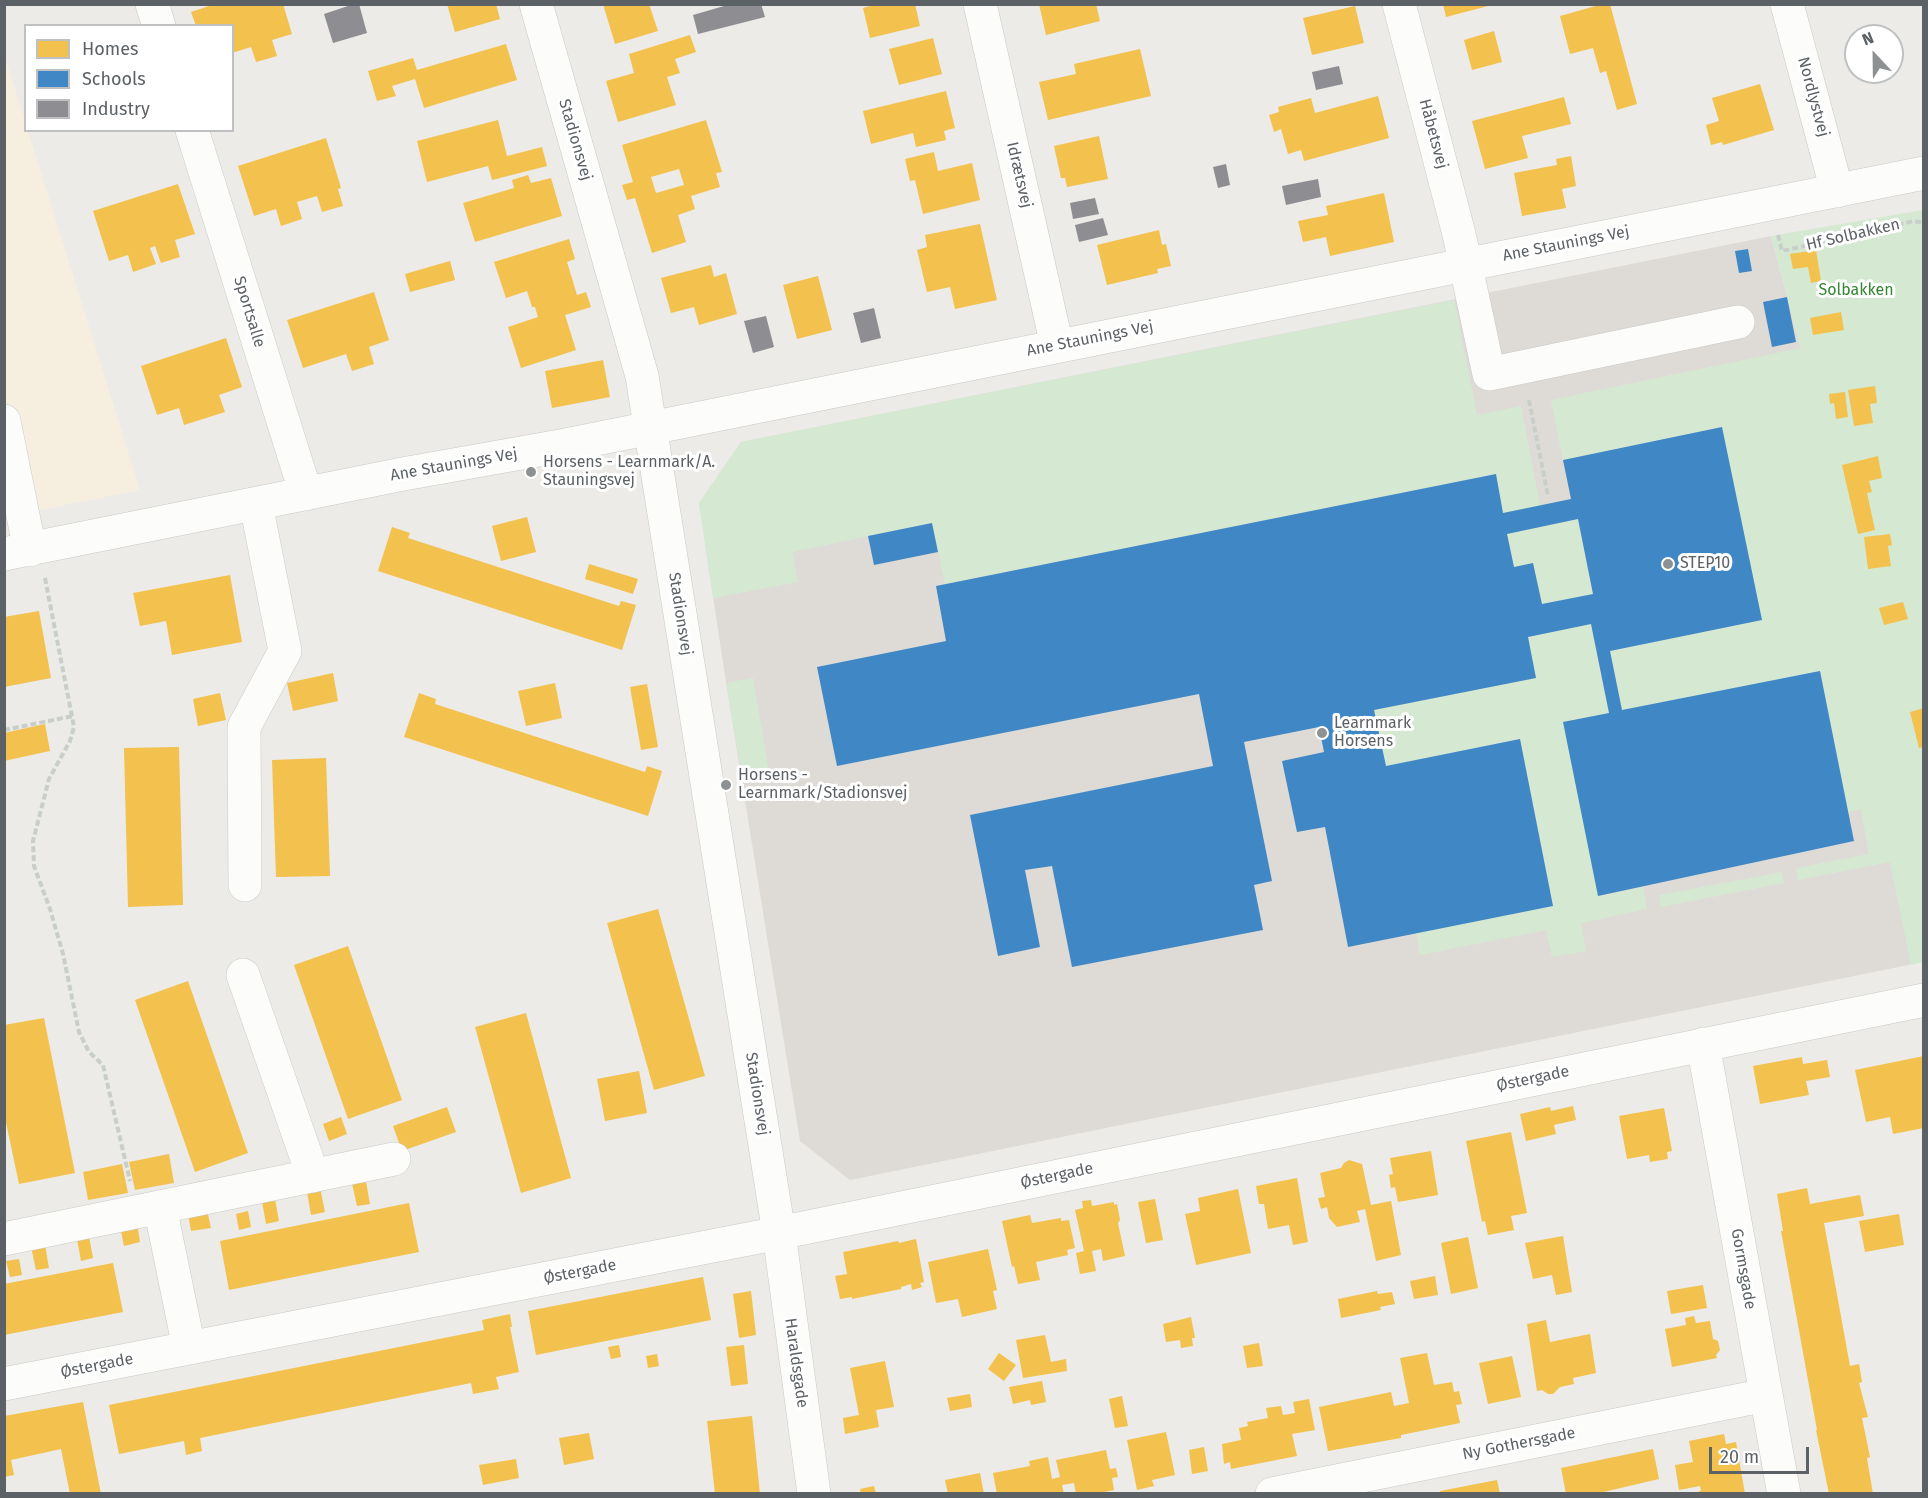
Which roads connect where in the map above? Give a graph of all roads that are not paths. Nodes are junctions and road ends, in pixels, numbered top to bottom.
1 (152, 4) edge
2 (536, 4) edge
3 (980, 4) edge
4 (1399, 4) edge
5 (1787, 4) edge
6 (158, 24) edge
7 (193, 132) edge
8 (1923, 173) edge
9 (1837, 191) junction
10 (1465, 264) junction
11 (1738, 322) dead end
12 (1057, 346) junction
13 (4, 421) edge
14 (650, 427) junction
15 (306, 494) junction
16 (256, 504) junction
17 (24, 551) edge
18 (245, 885) dead end
19 (243, 975) dead end
20 (1923, 1000) edge
21 (1702, 1044) junction
22 (394, 1159) dead end
23 (313, 1176) junction
24 (148, 1210) junction
25 (779, 1233) junction
26 (4, 1239) edge
27 (189, 1348) junction
28 (4, 1384) edge
29 (1766, 1395) junction
30 (814, 1494) edge
31 (1272, 1494) edge
32 (1784, 1494) edge

1 - 6 street
2 - 14 street, Stadionsvej
3 - 12 street, Idrætsvej
4 - 10 street, Håbetsvej
5 - 9 street, Nordlystvej
7 - 15 street, Sportsalle
8 - 9 street, Ane Staunings Vej
9 - 10 street, Ane Staunings Vej
10 - 11 street, Håbetsvej
10 - 12 street, Ane Staunings Vej
12 - 14 street, Ane Staunings Vej
13 - 17 street
14 - 15 street, Ane Staunings Vej
14 - 25 street, Stadionsvej
15 - 16 street, Ane Staunings Vej
16 - 17 street, Ane Staunings Vej
16 - 18 street
19 - 23 street
20 - 21 street, Østergade
21 - 25 street, Østergade
21 - 29 street, Gormsgade
22 - 23 street
23 - 24 street
24 - 26 street
24 - 27 street
25 - 27 street, Østergade
25 - 30 street, Haraldsgade
27 - 28 street, Østergade
29 - 31 street, Ny Gothersgade
29 - 32 street, Gormsgade

